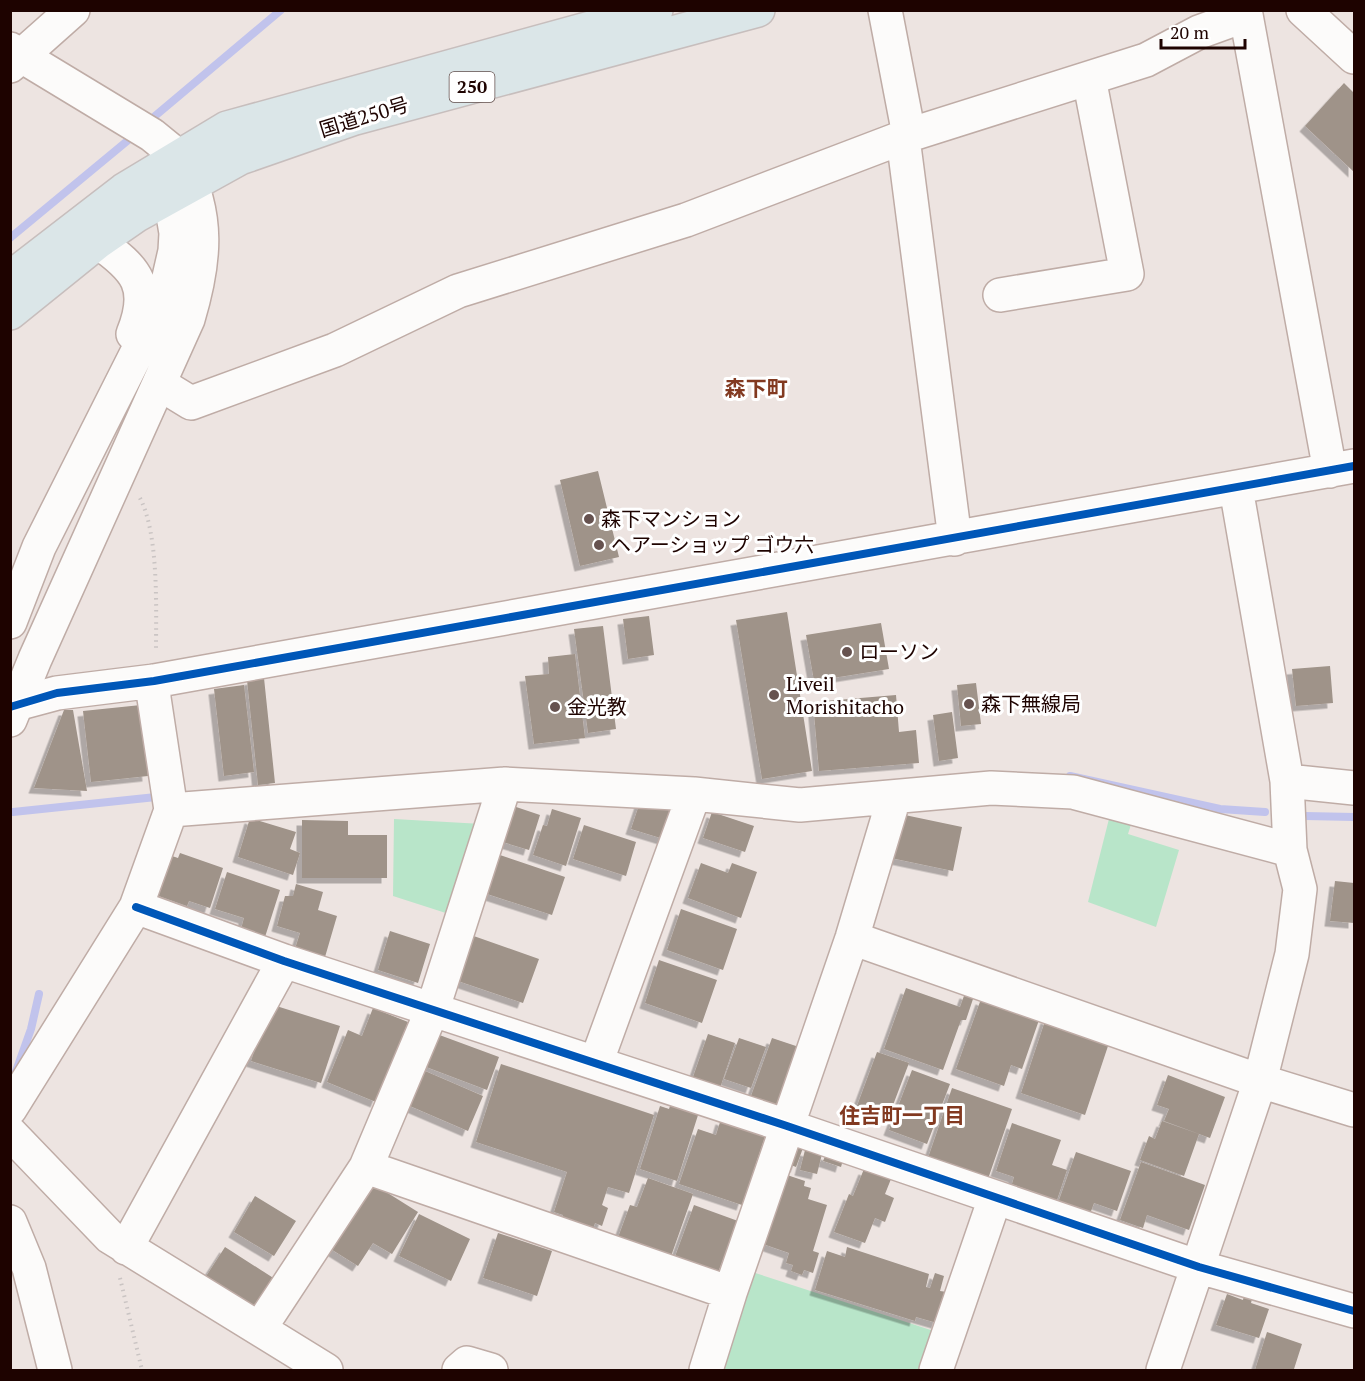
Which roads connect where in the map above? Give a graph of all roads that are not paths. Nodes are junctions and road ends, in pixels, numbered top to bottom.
1 (73, 10) edge
2 (656, 10) edge
3 (758, 10) edge
4 (885, 10) edge
5 (1303, 10) edge
6 (1245, 13) edge
7 (15, 57) edge
8 (1354, 57) edge
9 (1089, 78) junction
10 (906, 137) junction
11 (181, 179) junction
12 (98, 242) junction
13 (10, 278) edge
14 (1000, 295) dead end
15 (10, 313) edge
16 (160, 384) junction
17 (112, 401) junction
18 (1342, 469) edge
19 (1236, 488) junction
20 (955, 539) junction
21 (10, 622) edge
22 (154, 681) junction
23 (12, 710) edge
24 (1287, 781) junction
25 (505, 784) junction
26 (1354, 788) edge
27 (694, 794) junction
28 (894, 798) junction
29 (171, 810) junction
30 (1290, 850) junction
31 (136, 907) junction
32 (852, 938) junction
33 (284, 961) junction
34 (433, 1008) junction
35 (596, 1063) junction
36 (1260, 1081) junction
37 (10, 1109) edge
38 (1354, 1110) edge
39 (787, 1126) junction
40 (10, 1133) edge
41 (366, 1167) junction
42 (995, 1198) junction
43 (10, 1222) edge
44 (118, 1242) junction
45 (1199, 1267) junction
46 (730, 1293) junction
47 (1354, 1311) edge
48 (260, 1328) junction
49 (56, 1371) edge
50 (326, 1371) edge
51 (459, 1371) edge
52 (491, 1371) edge
53 (706, 1371) edge
54 (936, 1371) edge
55 (1163, 1371) edge

1 - 7 street
2 - 11 highway, 国道250号 / 250
3 - 11 highway, 国道250号 / 250
4 - 10 street
5 - 8 street
6 - 9 street
6 - 18 street
7 - 11 street
9 - 10 street
9 - 14 street
10 - 16 street
10 - 20 street
11 - 12 highway, 国道250号 / 250
11 - 13 highway, 国道250号 / 250
11 - 16 street
11 - 17 street
12 - 15 highway, 国道250号 / 250
12 - 17 street
16 - 23 street
17 - 21 street
18 - 19 street
19 - 20 street
19 - 24 street
20 - 22 street
22 - 23 street
22 - 29 street
24 - 26 street
24 - 30 street
25 - 27 street
25 - 29 street
25 - 34 street
27 - 28 street
27 - 35 street
28 - 30 street
28 - 32 street
29 - 31 street
30 - 36 street
31 - 33 street
31 - 37 street
32 - 36 street
32 - 39 street
33 - 34 street
33 - 44 street
34 - 35 street
34 - 41 street
35 - 39 street
36 - 38 street
36 - 45 street
39 - 42 street
39 - 46 street
40 - 44 street
41 - 46 street
41 - 48 street
42 - 45 street
42 - 54 street
43 - 49 street
44 - 48 street
45 - 47 street
45 - 55 street
46 - 53 street
48 - 50 street
51 - 52 street

